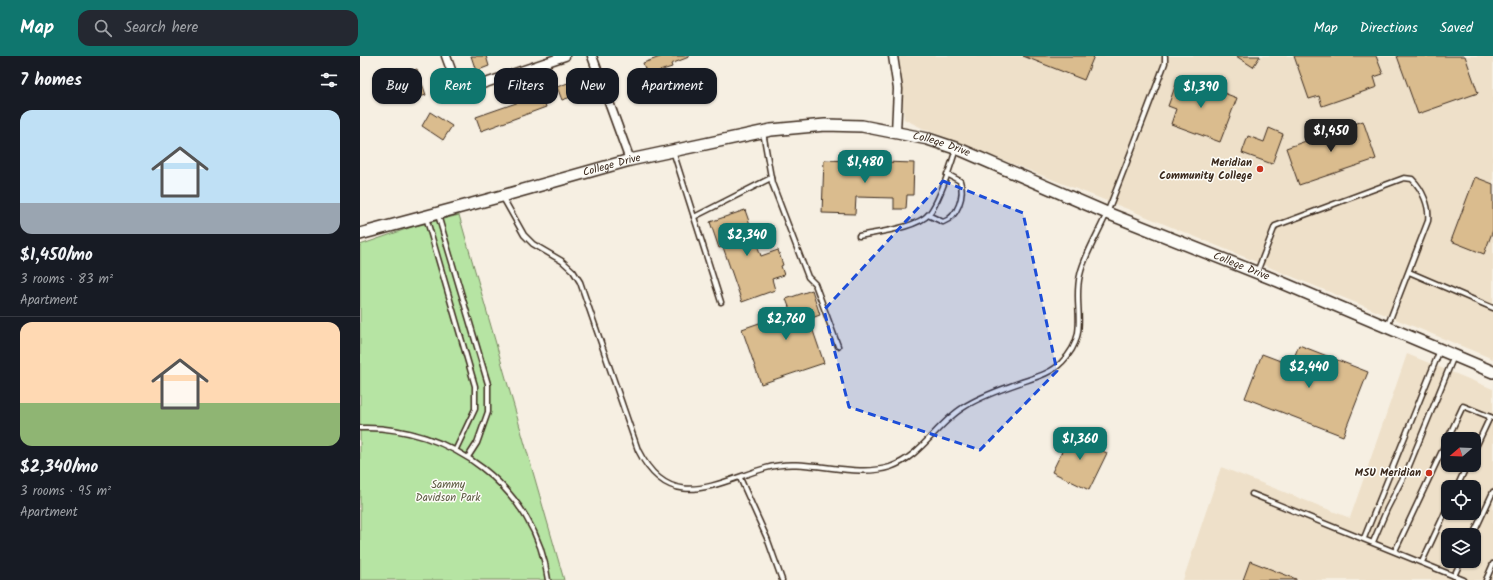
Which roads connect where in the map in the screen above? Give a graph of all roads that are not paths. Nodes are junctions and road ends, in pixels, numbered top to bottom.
1 (446, 56) edge
2 (565, 56) edge
3 (592, 56) edge
4 (893, 56) edge
5 (1165, 56) edge
6 (763, 132) junction
7 (896, 132) junction
8 (956, 148) junction
9 (673, 151) junction
10 (630, 160) junction
11 (947, 174) junction
12 (771, 178) junction
13 (502, 196) junction
14 (438, 213) junction
15 (1107, 213) junction
16 (928, 215) junction
17 (425, 216) junction
18 (694, 217) junction
19 (360, 234) edge
20 (859, 236) dead end
21 (1409, 272) junction
22 (1256, 273) junction
23 (721, 302) dead end
24 (1493, 308) edge
25 (1387, 328) junction
26 (838, 346) dead end
27 (1441, 350) junction
28 (1454, 355) junction
29 (1493, 372) edge
30 (1491, 418) edge
31 (360, 428) edge
32 (1481, 437) edge
33 (456, 449) junction
34 (468, 457) junction
35 (740, 478) junction
36 (1493, 492) edge
37 (1252, 494) dead end
38 (1442, 520) edge
39 (1476, 528) edge
40 (1364, 538) junction
41 (1373, 542) junction
42 (1395, 551) junction
43 (1422, 562) junction
44 (1493, 564) edge
45 (1458, 568) edge
46 (1454, 576) junction
47 (548, 580) edge
48 (782, 580) edge
49 (1464, 580) edge
50 (1486, 580) edge

1 - 2 street
3 - 10 street
4 - 7 street
5 - 15 lane
6 - 7 street, College Drive
6 - 9 street, College Drive
6 - 12 lane
7 - 8 street, College Drive
8 - 11 lane
8 - 15 street, College Drive
9 - 10 street, College Drive
9 - 18 lane
10 - 13 street, College Drive
11 - 16 lane
11 - 16 lane
12 - 18 lane
12 - 26 lane
13 - 14 street, College Drive
13 - 35 lane
14 - 17 street, College Drive
14 - 34 lane
15 - 22 street, College Drive
15 - 35 lane
16 - 20 lane
17 - 19 street, College Drive
17 - 33 lane
18 - 23 lane
21 - 22 lane
21 - 24 lane
21 - 25 lane
22 - 25 street, College Drive
25 - 27 street, College Drive
27 - 28 street, College Drive
27 - 40 lane
28 - 29 street, College Drive
28 - 41 lane
30 - 32 lane
30 - 42 lane
31 - 33 lane
33 - 34 lane
34 - 47 lane
35 - 48 lane
36 - 39 lane
37 - 40 lane
38 - 43 lane
40 - 41 lane
41 - 42 lane
42 - 43 lane
43 - 46 lane
44 - 50 lane
45 - 46 lane
46 - 49 lane

